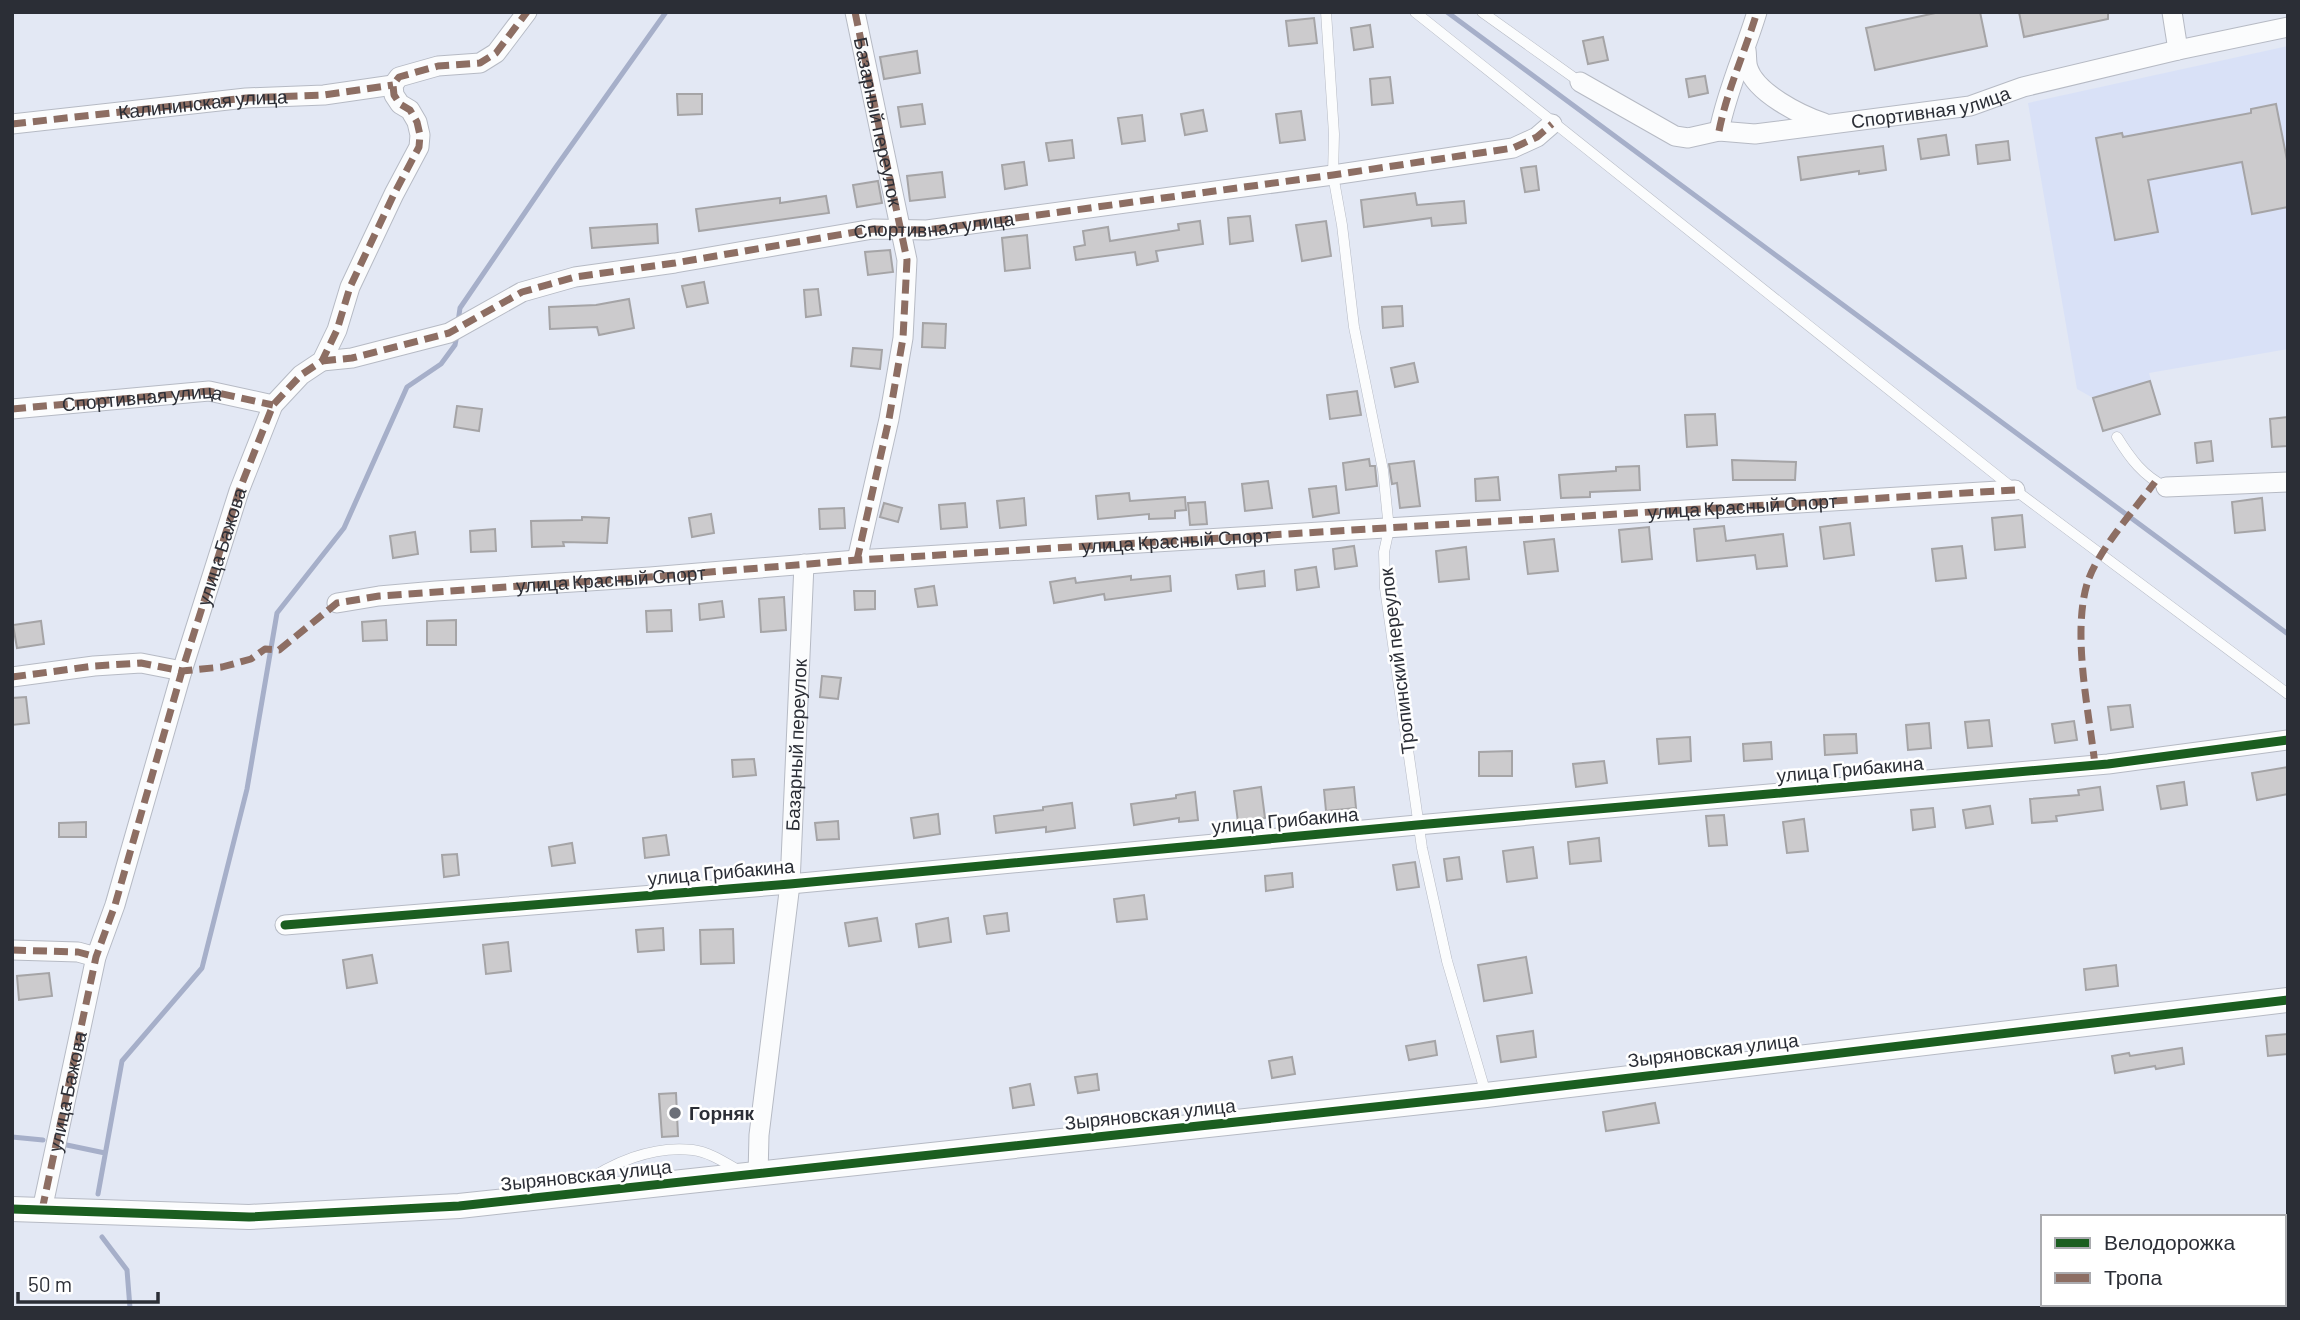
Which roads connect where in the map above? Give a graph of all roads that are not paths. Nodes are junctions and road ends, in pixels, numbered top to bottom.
1 (527, 12) edge
2 (855, 12) edge
3 (1326, 12) edge
4 (1415, 12) edge
5 (1482, 12) edge
6 (1757, 12) edge
7 (2172, 12) edge
8 (2288, 27) edge
9 (1746, 50) junction
10 (2178, 50) junction
11 (1580, 82) joint
12 (393, 85) junction
13 (12, 124) edge
14 (1552, 124) junction
15 (1824, 124) junction
16 (1718, 131) junction
17 (1333, 175) junction
18 (900, 230) junction
19 (323, 362) junction
20 (273, 405) junction
21 (12, 409) edge
22 (2117, 437) dead end
23 (2288, 482) edge
24 (2166, 487) joint
25 (2015, 490) junction
26 (1389, 529) junction
27 (858, 560) junction
28 (804, 564) junction
29 (337, 604) dead end
30 (182, 671) junction
31 (12, 677) edge
32 (2288, 694) edge
33 (2288, 740) edge
34 (1417, 825) junction
35 (790, 884) junction
36 (285, 925) dead end
37 (12, 950) edge
38 (96, 957) junction
39 (2288, 1000) edge
40 (1486, 1095) junction
41 (752, 1175) junction
42 (568, 1195) junction
43 (12, 1209) edge
44 (42, 1210) junction

1 - 12 street
2 - 18 street, Базарный переулок
3 - 17 lane, Тропинский переулок
4 - 14 lane
5 - 11 lane
6 - 9 street
7 - 10 street
8 - 10 street, Спортивная улица
9 - 15 street
9 - 16 street
10 - 15 street, Спортивная улица
11 - 16 street, Спортивная улица
12 - 13 street, Калининская улица
12 - 19 street
14 - 17 street, Спортивная улица
14 - 25 lane
15 - 16 street, Спортивная улица
17 - 18 street, Спортивная улица
17 - 26 lane, Тропинский переулок
18 - 19 street, Спортивная улица
18 - 27 street, Базарный переулок
19 - 20 street, улица Бажова
20 - 21 street, Спортивная улица
20 - 30 street, улица Бажова
22 - 24 lane
23 - 24 street
25 - 26 street, улица Красный Спорт
25 - 32 lane
26 - 27 street, улица Красный Спорт
26 - 34 lane, Тропинский переулок
27 - 28 street, улица Красный Спорт
28 - 29 street, улица Красный Спорт
28 - 35 street, Базарный переулок
30 - 31 street
30 - 38 street, улица Бажова
33 - 34 street, улица Грибакина
34 - 35 street, улица Грибакина
34 - 40 lane, Тропинский переулок
35 - 36 street, улица Грибакина
35 - 41 street, Базарный переулок
37 - 38 street
38 - 44 street, улица Бажова
39 - 40 street, Зыряновская улица
40 - 41 street, Зыряновская улица
41 - 42 street, Зыряновская улица
41 - 42 lane
42 - 44 street, Зыряновская улица
43 - 44 street, Зыряновская улица

